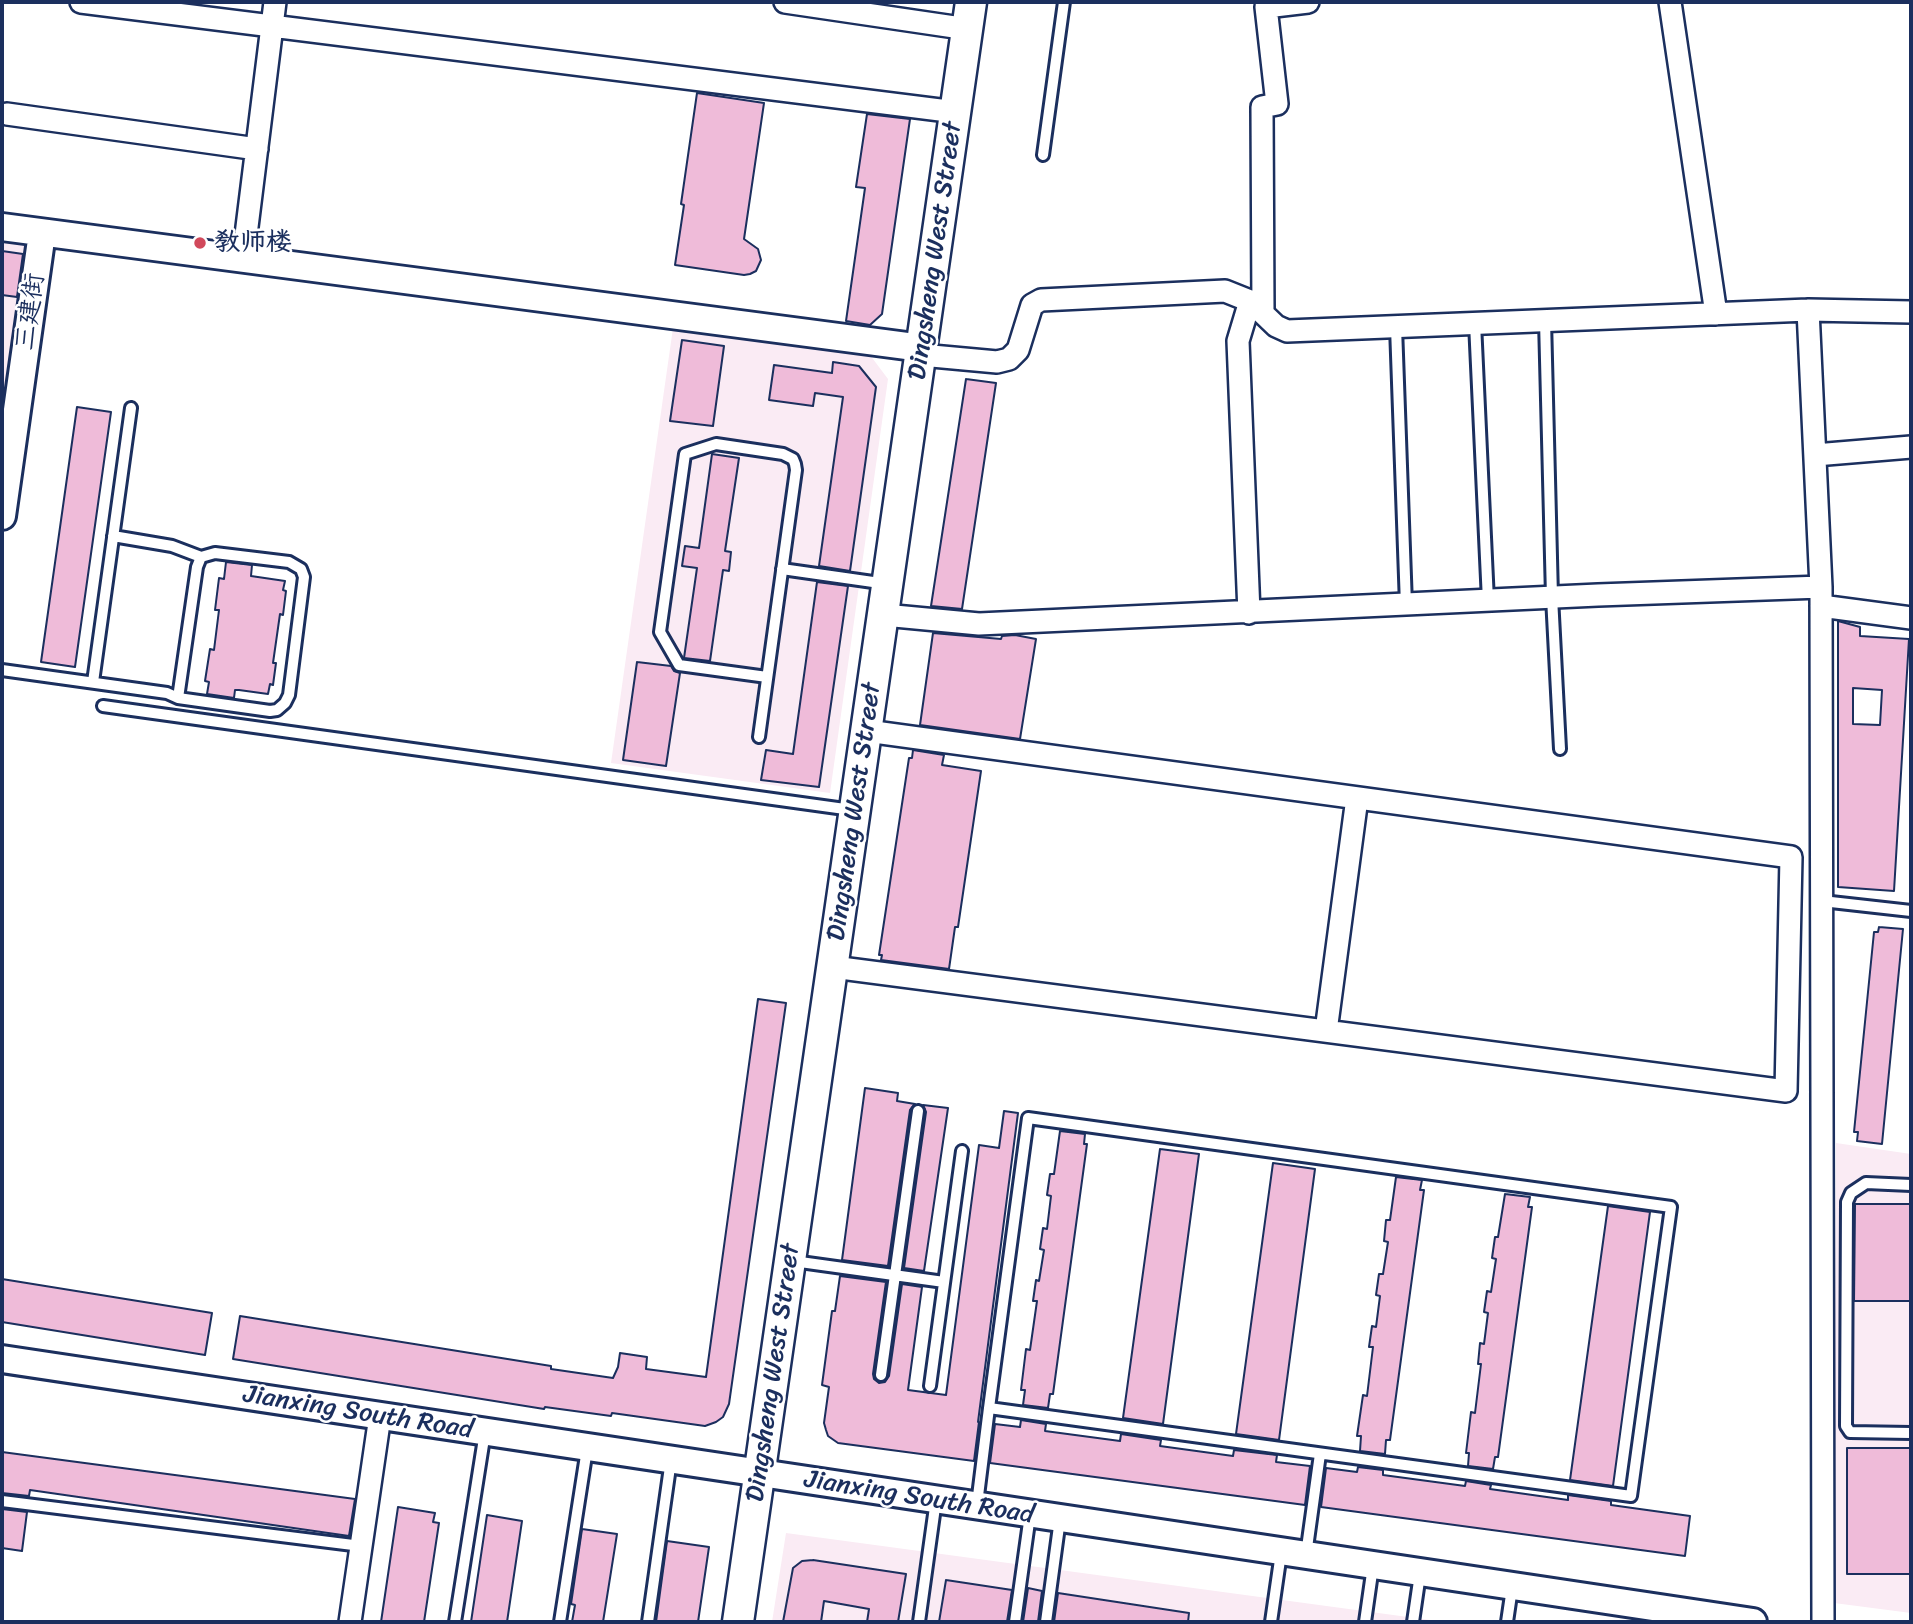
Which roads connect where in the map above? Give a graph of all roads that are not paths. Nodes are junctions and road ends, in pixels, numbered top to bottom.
1 (81, 2) edge
2 (275, 2) edge
3 (785, 2) edge
4 (1064, 2) edge
5 (1308, 2) edge
6 (1670, 2) edge
7 (970, 15) edge
8 (272, 26) junction
9 (956, 113) junction
10 (7, 114) dead end
11 (257, 149) junction
12 (1043, 155) dead end
13 (2, 227) edge
14 (42, 233) junction
15 (243, 259) junction
16 (1257, 307) junction
17 (1808, 310) junction
18 (1911, 312) edge
19 (1716, 314) junction
20 (1545, 320) junction
21 (1475, 323) junction
22 (1396, 327) junction
23 (921, 351) junction
24 (131, 408) dead end
25 (8, 425) edge
26 (1911, 447) edge
27 (1815, 455) junction
28 (2, 516) edge
29 (113, 536) junction
30 (201, 557) junction
31 (782, 569) junction
32 (888, 584) junction
33 (1821, 596) junction
34 (1552, 597) junction
35 (1488, 601) junction
36 (1406, 605) junction
37 (1249, 613) junction
38 (884, 615) junction
39 (1911, 618) edge
40 (2, 670) edge
41 (767, 677) junction
42 (93, 682) junction
43 (178, 698) junction
44 (103, 706) dead end
45 (867, 731) junction
46 (759, 737) dead end
47 (1560, 749) dead end
48 (1357, 798) junction
49 (855, 810) junction
50 (1822, 901) junction
51 (1911, 911) edge
52 (832, 967) junction
53 (1326, 1031) junction
54 (918, 1111) dead end
55 (962, 1151) dead end
56 (1911, 1185) edge
57 (790, 1261) junction
58 (895, 1275) junction
59 (944, 1282) junction
60 (2, 1359) edge
61 (881, 1375) dead end
62 (930, 1386) dead end
63 (989, 1408) junction
64 (380, 1416) junction
65 (485, 1432) junction
66 (1911, 1433) edge
67 (588, 1448) junction
68 (1320, 1454) junction
69 (671, 1460) junction
70 (759, 1474) junction
71 (936, 1500) junction
72 (2, 1502) edge
73 (976, 1507) junction
74 (1030, 1515) junction
75 (1060, 1519) junction
76 (361, 1546) junction
77 (1293, 1554) junction
78 (1373, 1566) junction
79 (1420, 1574) junction
80 (1513, 1588) junction
81 (1737, 1621) edge
82 (350, 1622) edge
83 (455, 1622) edge
84 (560, 1622) edge
85 (648, 1622) edge
86 (738, 1622) edge
87 (919, 1622) edge
88 (1015, 1622) edge
89 (1046, 1622) edge
90 (1271, 1622) edge
91 (1365, 1622) edge
92 (1413, 1622) edge
93 (1507, 1622) edge
94 (1823, 1622) edge

1 - 8 street
2 - 8 street
3 - 7 street
4 - 12 lane
5 - 16 street
6 - 19 street
7 - 9 main road, Dingsheng West Street
8 - 9 street
8 - 11 street
9 - 23 main road, Dingsheng West Street
10 - 11 street
11 - 15 street
13 - 14 street
14 - 15 street
14 - 25 street, 三建街
15 - 23 street
16 - 22 street
16 - 23 street
16 - 37 street
17 - 18 street
17 - 19 street
17 - 27 street
19 - 20 street
20 - 21 street
20 - 34 lane
21 - 22 street
21 - 35 lane
22 - 36 lane
23 - 32 main road, Dingsheng West Street
24 - 29 lane
25 - 28 street, 三建街
26 - 27 street
27 - 33 street
29 - 30 lane
29 - 42 lane
30 - 43 lane
30 - 43 lane
31 - 32 lane
31 - 41 lane
31 - 41 lane
32 - 38 main road, Dingsheng West Street
33 - 34 street
33 - 39 street
33 - 50 street
34 - 35 street
34 - 47 lane
35 - 36 street
36 - 37 street
37 - 38 street
38 - 45 main road, Dingsheng West Street
40 - 42 lane
41 - 46 lane
42 - 43 lane
44 - 49 lane
45 - 48 street
45 - 49 main road, Dingsheng West Street
48 - 53 street
48 - 53 street
49 - 52 main road, Dingsheng West Street
50 - 51 lane
50 - 94 street
52 - 53 street
52 - 57 main road, Dingsheng West Street
54 - 58 lane
55 - 59 lane
56 - 66 lane
57 - 58 lane
57 - 70 main road, Dingsheng West Street
58 - 59 lane
58 - 61 lane
59 - 62 lane
60 - 64 street, Jianxing South Road
63 - 68 lane
63 - 68 lane
63 - 73 lane
64 - 65 street, Jianxing South Road
64 - 76 street
65 - 67 street, Jianxing South Road
65 - 83 lane
67 - 69 street, Jianxing South Road
67 - 84 lane
68 - 77 lane
69 - 70 street, Jianxing South Road
69 - 85 lane
70 - 71 street, Jianxing South Road
70 - 86 main road, Dingsheng West Street
71 - 73 street, Jianxing South Road
71 - 87 lane
72 - 76 lane
73 - 74 street, Jianxing South Road
74 - 75 street, Jianxing South Road
74 - 88 lane
75 - 77 street, Jianxing South Road
75 - 89 lane
76 - 82 street
77 - 78 street, Jianxing South Road
77 - 90 lane
78 - 79 street, Jianxing South Road
78 - 91 lane
79 - 80 street, Jianxing South Road
79 - 92 lane
80 - 81 street, Jianxing South Road
80 - 93 lane

